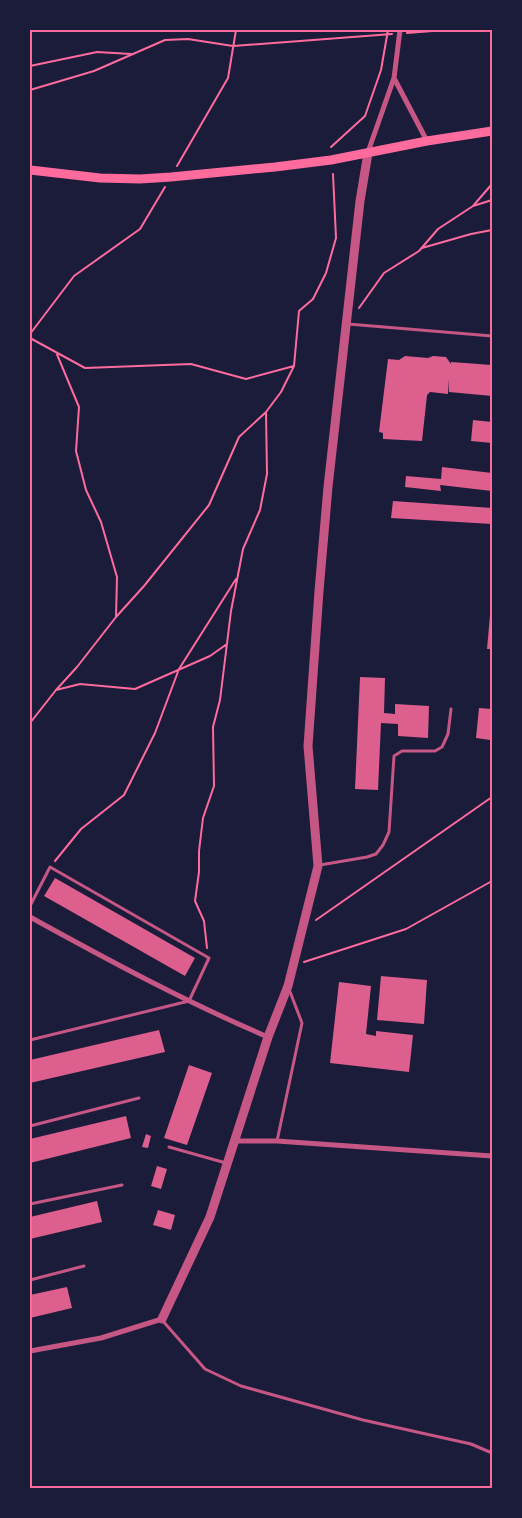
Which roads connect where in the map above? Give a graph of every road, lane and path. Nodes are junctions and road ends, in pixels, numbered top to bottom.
1 (236, 30) edge
2 (388, 30) edge
3 (445, 30) edge
4 (400, 32) edge
5 (388, 34) junction
6 (233, 46) junction
7 (134, 54) junction
8 (30, 66) edge
9 (394, 78) junction
10 (30, 90) edge
11 (492, 131) edge
12 (426, 141) junction
13 (331, 147) dead end
14 (368, 153) junction
15 (30, 170) edge
16 (332, 174) dead end
17 (171, 177) junction
18 (492, 184) edge
19 (492, 200) edge
20 (473, 206) junction
21 (492, 230) edge
22 (422, 248) junction
23 (347, 324) junction
24 (30, 334) edge
25 (492, 336) edge
26 (30, 338) edge
27 (56, 352) junction
28 (294, 366) junction
29 (266, 412) junction
30 (237, 578) junction
31 (116, 617) junction
32 (227, 644) junction
33 (179, 669) junction
34 (56, 690) junction
35 (451, 709) dead end
36 (30, 723) edge
37 (492, 797) edge
38 (318, 866) junction
39 (50, 867) junction
40 (492, 881) edge
41 (30, 906) edge
42 (30, 917) edge
43 (302, 930) junction
44 (209, 958) junction
45 (294, 965) junction
46 (288, 986) junction
47 (189, 1001) junction
48 (268, 1037) junction
49 (30, 1040) edge
50 (139, 1098) dead end
51 (30, 1126) edge
52 (235, 1141) junction
53 (277, 1141) junction
54 (169, 1147) dead end
55 (492, 1156) edge
56 (228, 1163) junction
57 (122, 1185) dead end
58 (30, 1204) edge
59 (84, 1266) dead end
60 (30, 1280) edge
61 (162, 1319) junction
62 (30, 1351) edge
63 (492, 1454) edge

1 - 6 path
2 - 5 path
3 - 4 path
4 - 5 path
4 - 9 street
5 - 6 path
5 - 13 path
6 - 7 path
6 - 17 path
7 - 8 path
7 - 10 path
9 - 12 street
9 - 14 street
11 - 12 main road
12 - 14 main road
14 - 17 main road
14 - 23 street
15 - 17 main road
16 - 28 path
17 - 24 path
18 - 20 path
19 - 20 path
20 - 22 path
21 - 22 path
22 - 23 path
23 - 25 lane
23 - 38 street
26 - 27 path
27 - 28 path
27 - 31 path
28 - 29 path
29 - 30 path
29 - 31 path
30 - 32 path
30 - 33 path
31 - 34 path
32 - 33 path
32 - 44 path
33 - 34 path
33 - 39 path
34 - 36 path
35 - 38 lane
37 - 43 path
38 - 43 street
39 - 41 lane
39 - 44 lane
40 - 45 path
42 - 47 street
43 - 45 street
44 - 47 lane
45 - 46 street
46 - 48 street
46 - 53 lane
47 - 48 street
47 - 49 lane
48 - 52 street
50 - 51 lane
52 - 53 street
52 - 56 street
53 - 55 street
54 - 56 lane
56 - 61 street
57 - 58 lane
59 - 60 lane
61 - 62 street
61 - 63 lane

